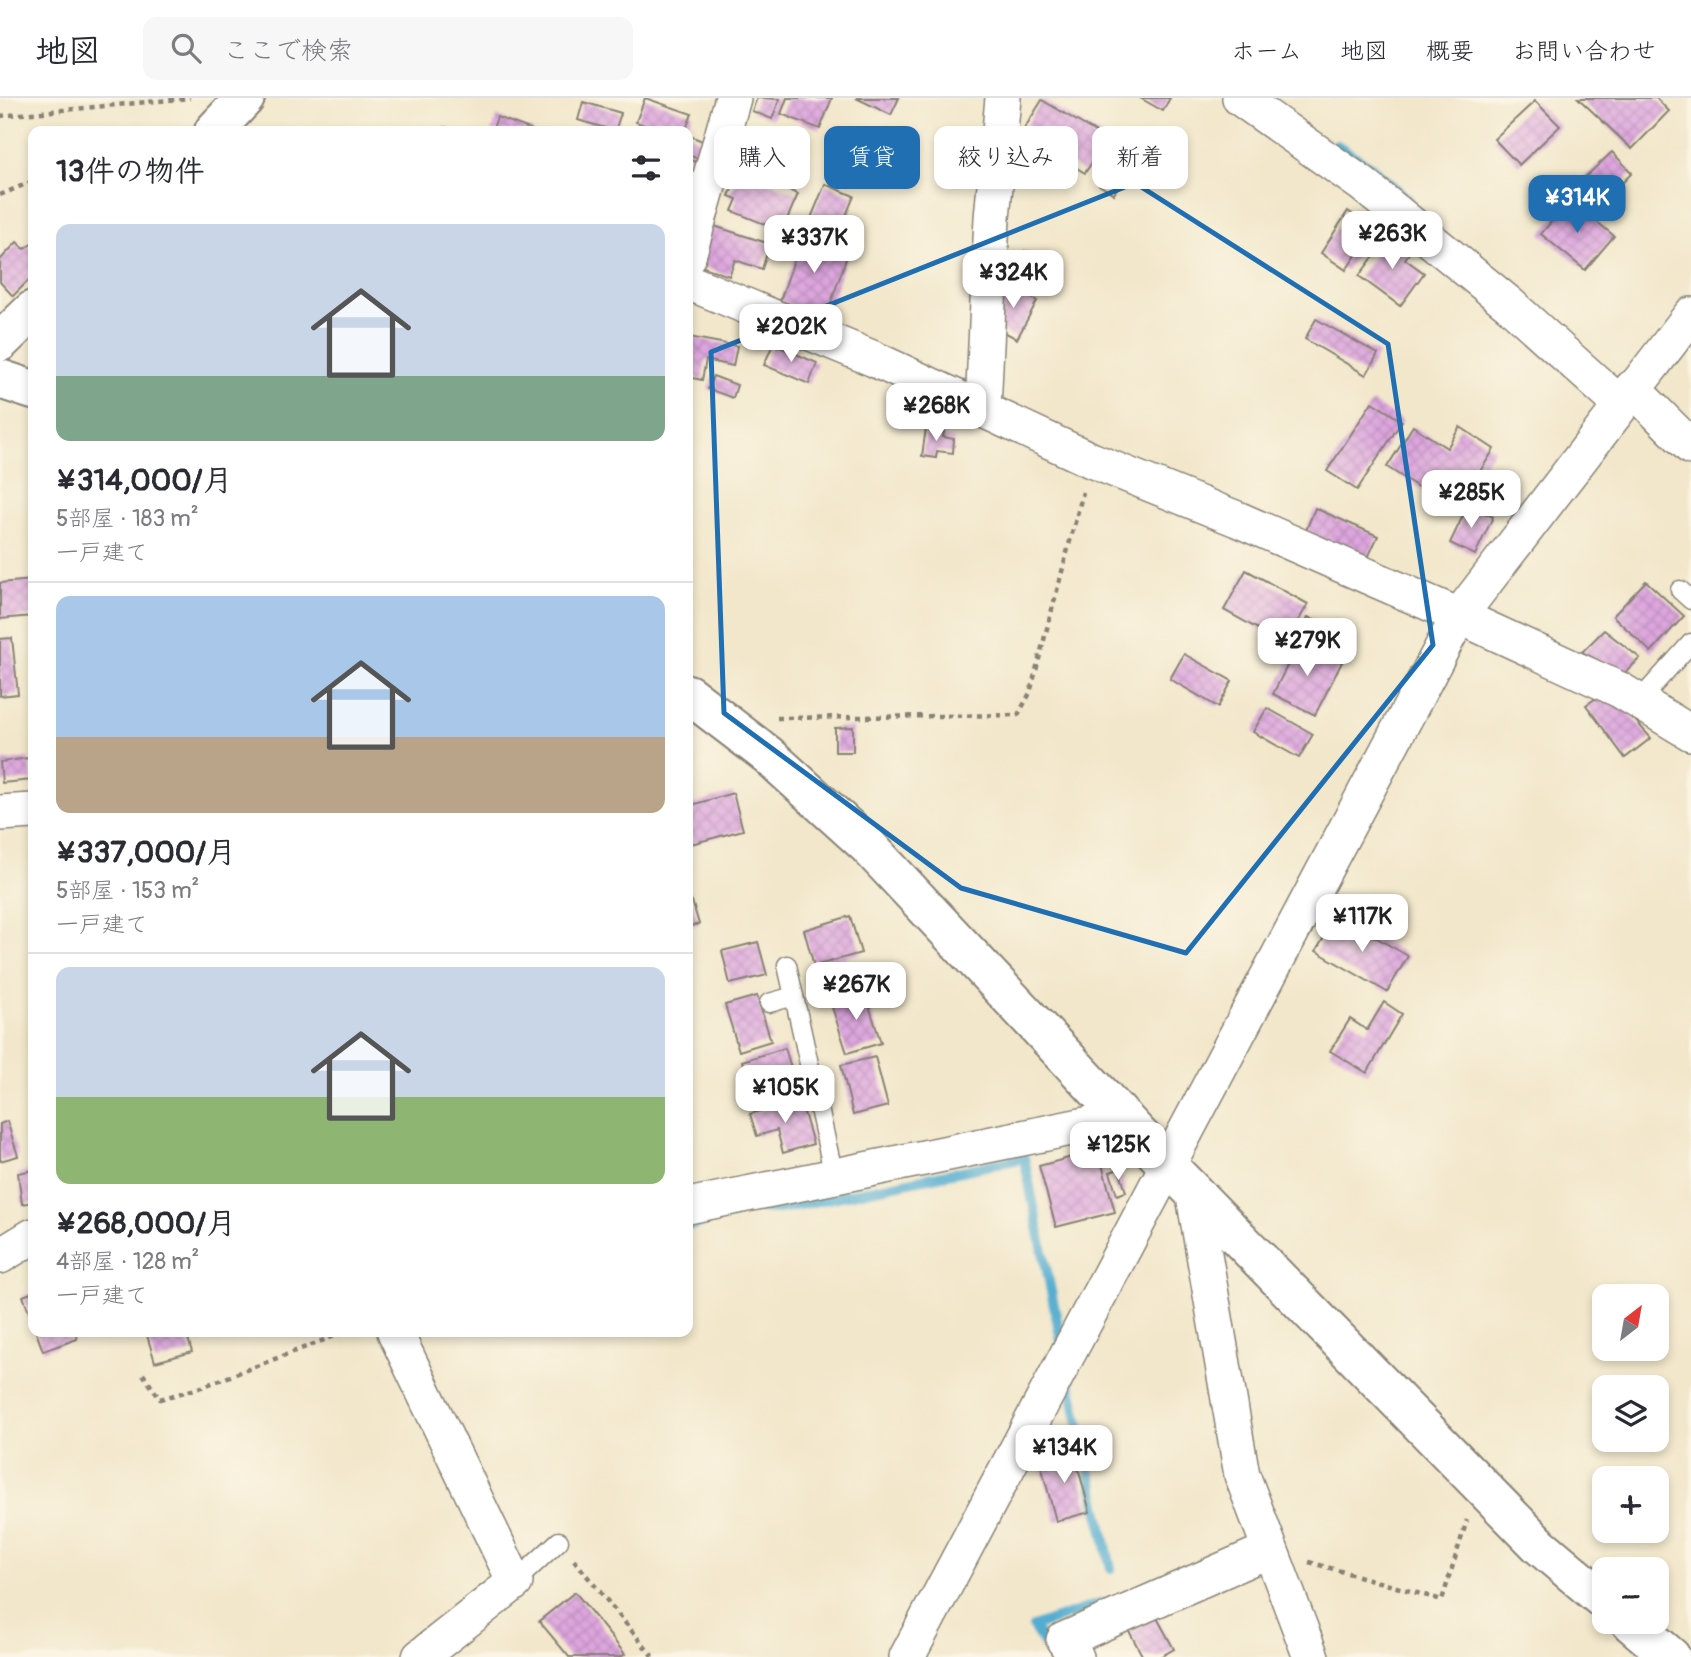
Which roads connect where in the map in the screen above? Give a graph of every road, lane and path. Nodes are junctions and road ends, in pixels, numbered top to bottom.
1 (190, 98) edge
2 (245, 98) edge
3 (733, 98) edge
4 (1003, 98) edge
5 (1240, 98) edge
6 (0, 117) edge
7 (445, 122) dead end
8 (219, 126) edge
9 (445, 126) edge
10 (28, 183) edge
11 (0, 195) edge
12 (693, 238) edge
13 (693, 284) edge
14 (28, 315) edge
15 (1691, 316) edge
16 (0, 342) edge
17 (0, 379) edge
18 (28, 388) edge
19 (1626, 396) junction
20 (983, 410) junction
21 (1691, 447) edge
22 (1091, 460) junction
23 (1459, 616) junction
24 (1691, 643) edge
25 (1639, 701) junction
26 (693, 702) edge
27 (774, 718) dead end
28 (1691, 733) edge
29 (28, 811) edge
30 (0, 813) edge
31 (787, 965) dead end
32 (794, 996) junction
33 (769, 1003) dead end
34 (1125, 1117) junction
35 (834, 1176) junction
36 (1181, 1178) junction
37 (693, 1205) edge
38 (28, 1239) edge
39 (0, 1256) edge
40 (332, 1337) edge
41 (397, 1337) edge
42 (143, 1374) dead end
43 (1478, 1483) junction
44 (559, 1541) joint
45 (1269, 1550) junction
46 (515, 1583) junction
47 (1592, 1590) edge
48 (1644, 1634) edge
49 (420, 1657) edge
50 (653, 1657) edge
51 (907, 1657) edge
52 (1076, 1657) edge
53 (1311, 1657) edge
54 (1671, 1657) edge

1 - 6 path
2 - 8 street
3 - 12 street
4 - 20 street
5 - 19 street
7 - 9 path
10 - 11 path
13 - 20 street
14 - 16 street
15 - 19 street
17 - 18 street
19 - 21 street
19 - 23 street
20 - 22 street
22 - 23 street
22 - 27 path
23 - 25 street
23 - 36 street
24 - 25 lane
25 - 28 street
26 - 34 street
29 - 30 street
31 - 32 lane
32 - 33 lane
32 - 35 lane
34 - 35 street
34 - 36 street
35 - 37 street
36 - 43 street
36 - 45 street
36 - 51 street
38 - 39 street
40 - 42 path
41 - 46 street
43 - 45 path
43 - 47 street
44 - 46 lane
44 - 50 path
45 - 52 street
45 - 53 street
46 - 49 street
48 - 54 street

